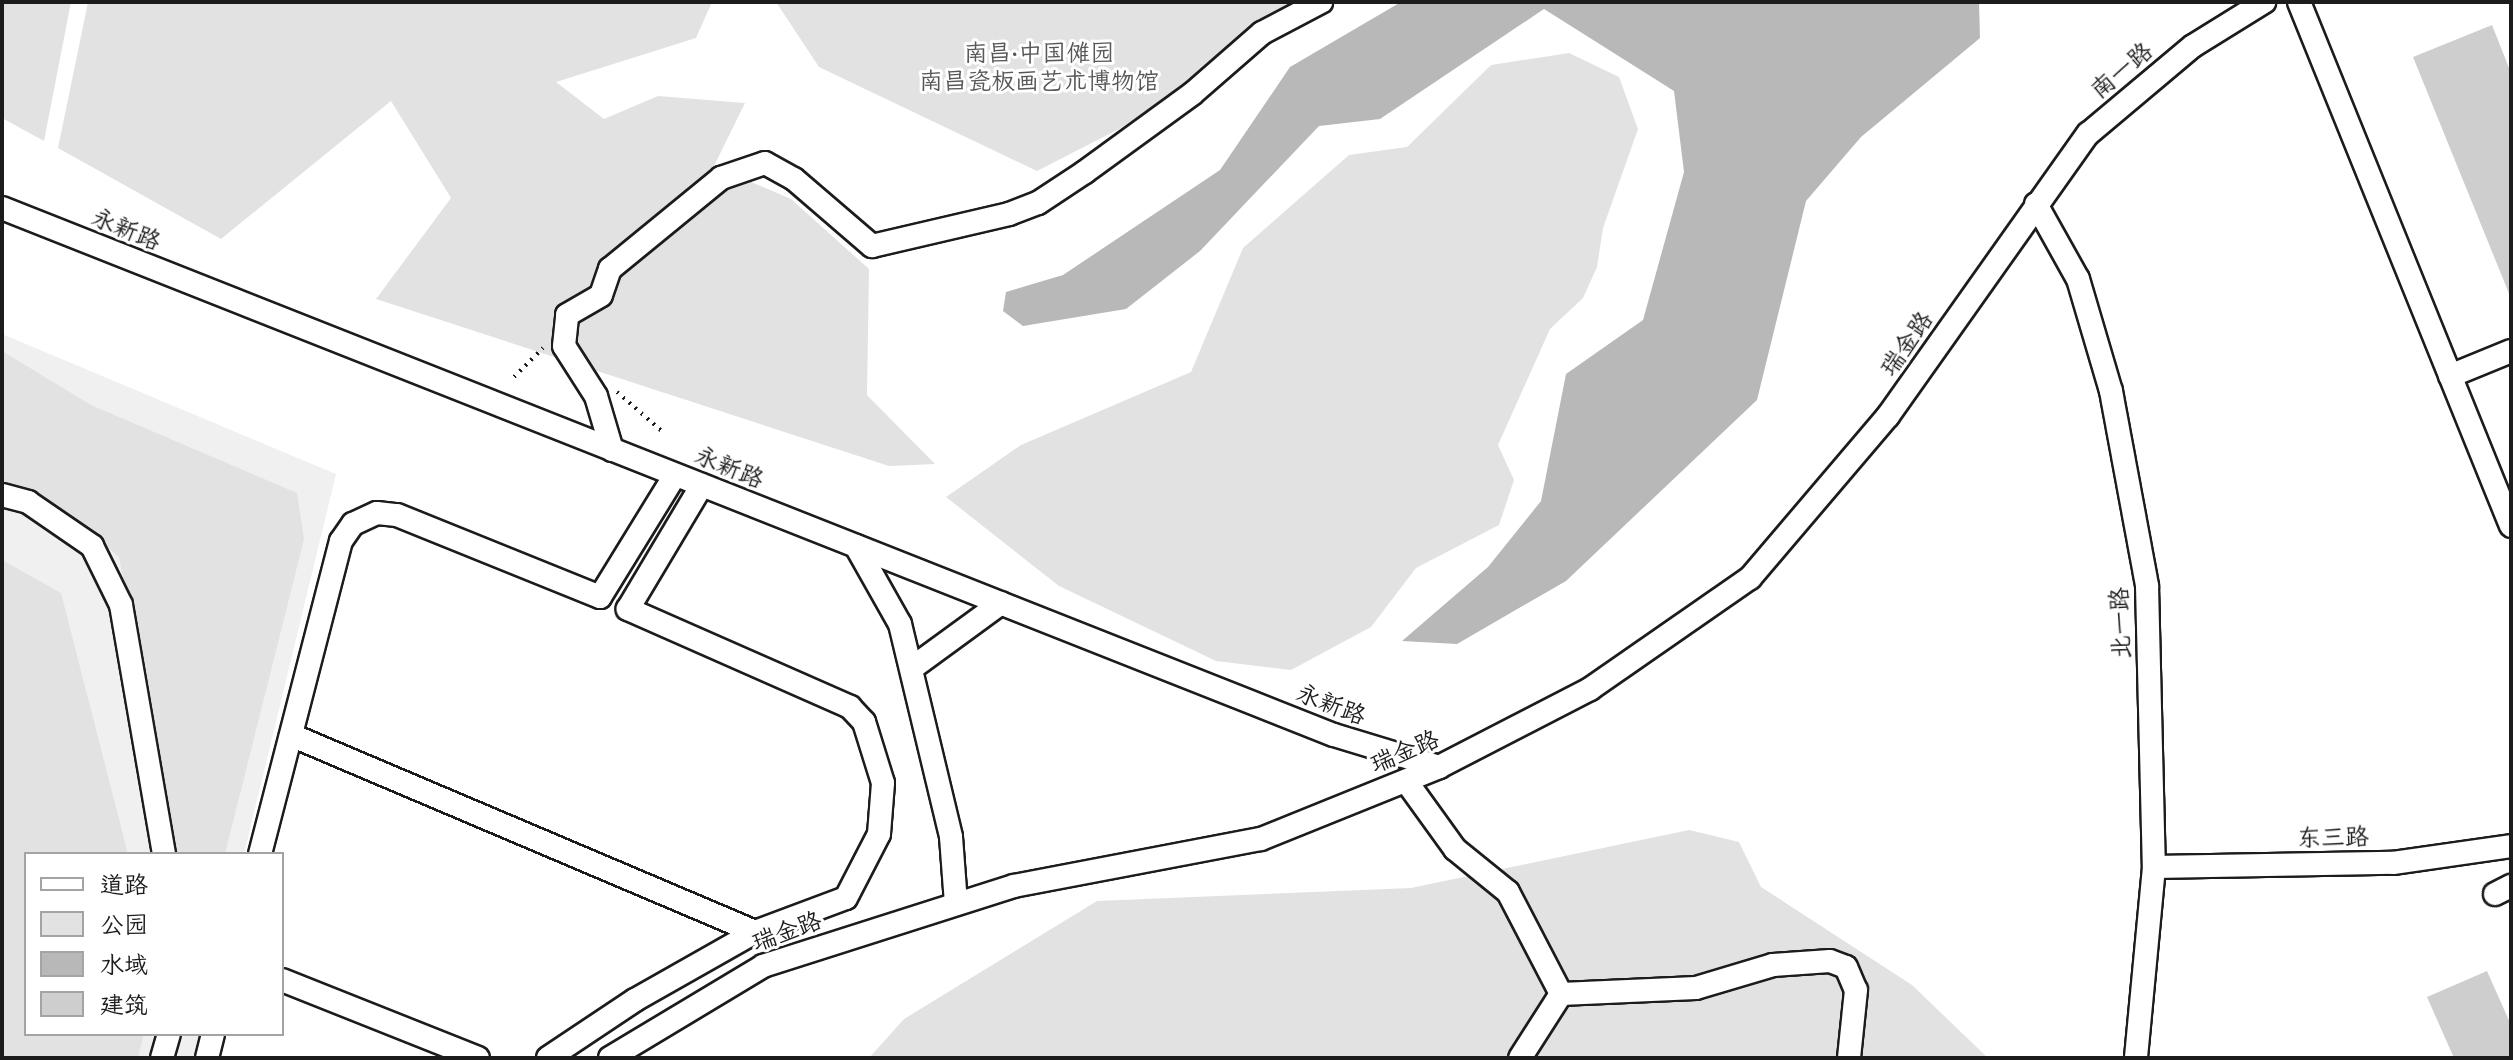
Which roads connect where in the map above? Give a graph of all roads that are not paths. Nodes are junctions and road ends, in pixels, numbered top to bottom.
1 (1321, 2) edge
2 (2264, 2) edge
3 (2299, 2) edge
4 (2036, 204) junction
5 (2, 208) edge
6 (2511, 351) edge
7 (2450, 376) junction
8 (612, 450) junction
9 (675, 475) junction
10 (702, 485) junction
11 (2, 495) edge
12 (2511, 526) edge
13 (856, 546) junction
14 (600, 597) junction
15 (1001, 603) junction
16 (628, 609) junction
17 (912, 668) junction
18 (291, 735) junction
19 (1439, 767) junction
20 (1406, 781) junction
21 (2511, 846) edge
22 (164, 852) edge
23 (261, 852) edge
24 (2154, 867) junction
25 (956, 904) junction
26 (755, 932) junction
27 (284, 981) edge
28 (1561, 994) junction
29 (168, 1036) edge
30 (212, 1036) edge
31 (162, 1058) edge
32 (207, 1058) edge
33 (478, 1058) edge
34 (548, 1058) edge
35 (610, 1058) edge
36 (1520, 1058) edge
37 (1849, 1058) edge
38 (2136, 1058) edge

1 - 8 street
2 - 4 street, 南一路
3 - 7 street
4 - 19 street, 瑞金路
4 - 24 street, 北一路
5 - 8 street, 永新路
6 - 7 street
7 - 12 street
8 - 9 street, 永新路
9 - 10 street, 永新路
9 - 14 street
10 - 13 street, 永新路
10 - 16 street
11 - 22 street
13 - 15 street, 永新路
13 - 17 street
14 - 16 street
14 - 18 street
15 - 17 street
15 - 19 street, 永新路
16 - 26 street
17 - 25 street
18 - 23 street
18 - 26 street
19 - 20 street, 瑞金路
20 - 25 street, 瑞金路
20 - 28 street
21 - 24 street, 东三路
24 - 38 street, 北一路
25 - 35 street, 瑞金路
26 - 34 street
27 - 33 street
28 - 36 street
28 - 37 street
29 - 31 street
30 - 32 street

